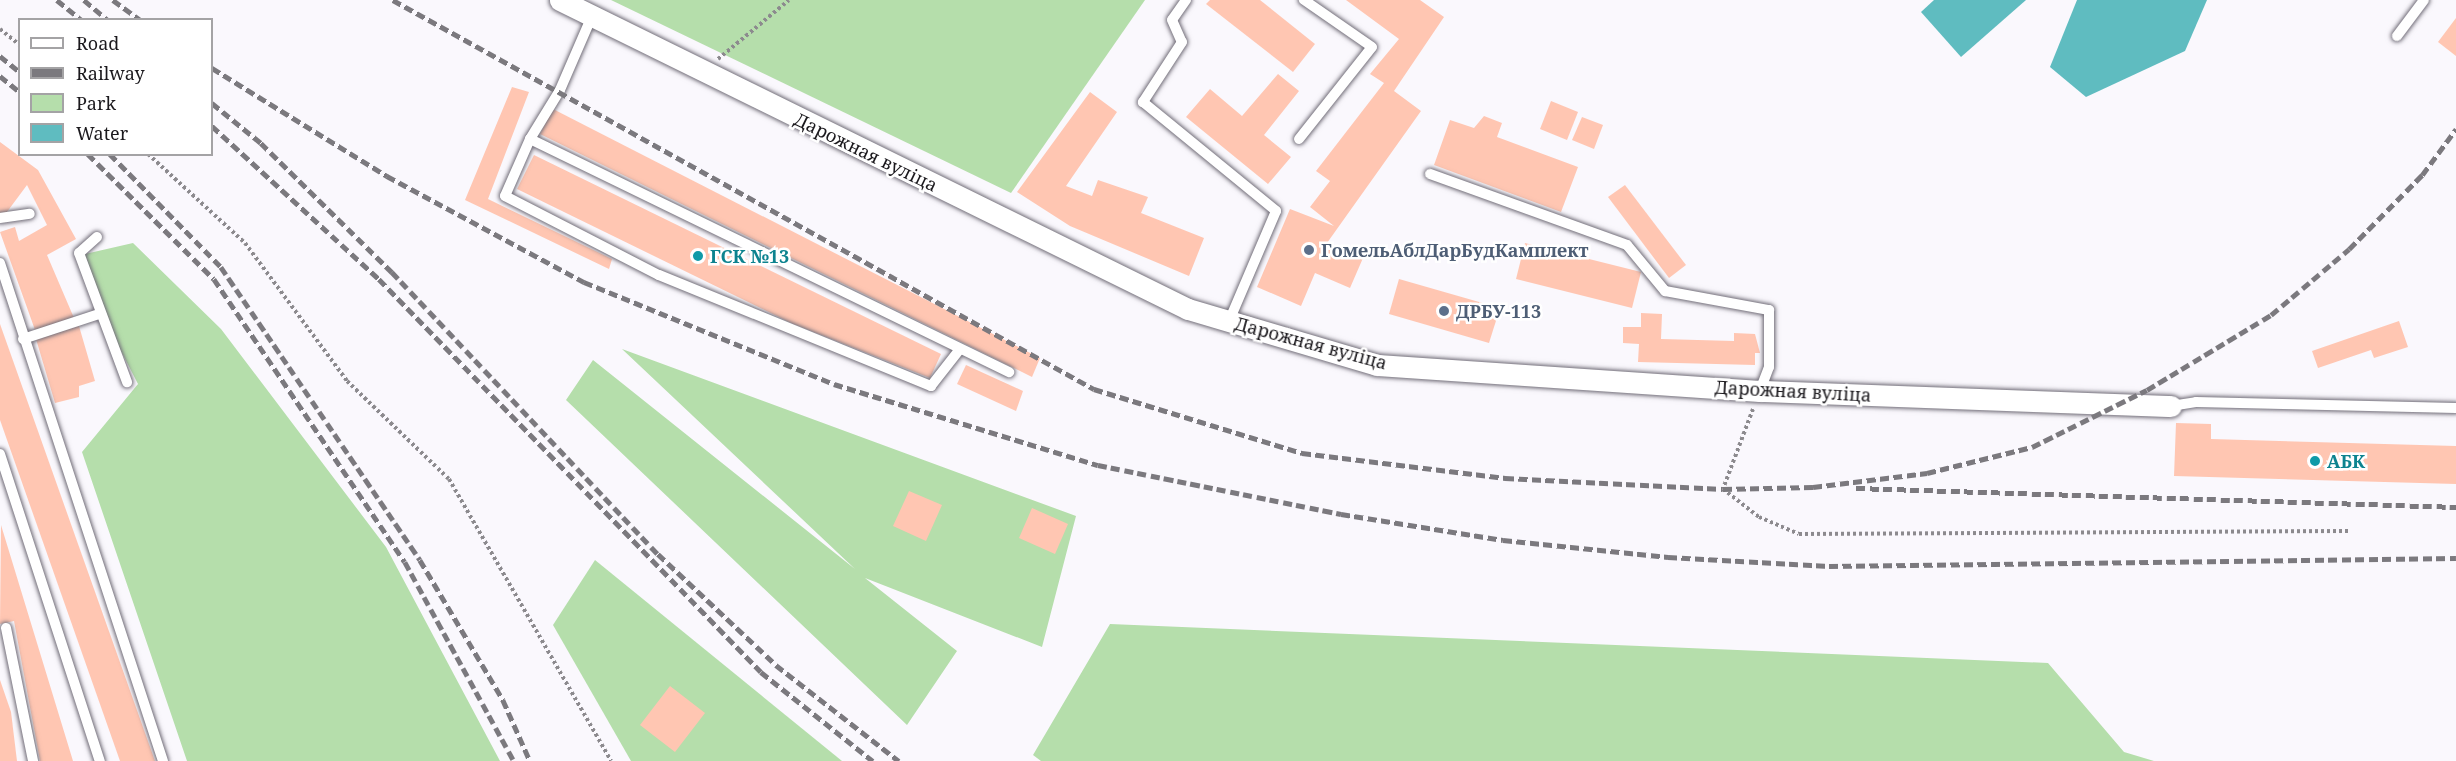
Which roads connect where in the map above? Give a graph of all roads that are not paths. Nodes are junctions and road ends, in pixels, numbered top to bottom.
1 (560, 0) edge
2 (1186, 0) edge
3 (1304, 0) edge
4 (2424, 0) edge
5 (592, 16) junction
6 (2397, 36) dead end
7 (530, 139) junction
8 (1299, 139) dead end
9 (1430, 174) dead end
10 (30, 214) dead end
11 (0, 218) edge
12 (97, 237) dead end
13 (0, 263) edge
14 (99, 314) junction
15 (1229, 321) junction
16 (23, 339) junction
17 (960, 349) junction
18 (1009, 372) dead end
19 (127, 382) dead end
20 (1760, 391) junction
21 (2171, 406) joint
22 (2456, 408) edge
23 (0, 454) edge
24 (6, 628) dead end
25 (33, 761) edge
26 (100, 761) edge
27 (163, 761) edge

1 - 5 street, Дарожная вуліца
2 - 15 lane
3 - 8 lane
4 - 6 lane
5 - 7 lane
5 - 15 street, Дарожная вуліца
7 - 17 lane
7 - 17 lane
9 - 20 lane
10 - 11 lane
12 - 14 lane
13 - 16 lane
14 - 16 lane
14 - 19 lane
15 - 20 street, Дарожная вуліца
16 - 27 lane
17 - 18 lane
20 - 21 street, Дарожная вуліца
21 - 22 lane
23 - 26 lane
24 - 25 lane

